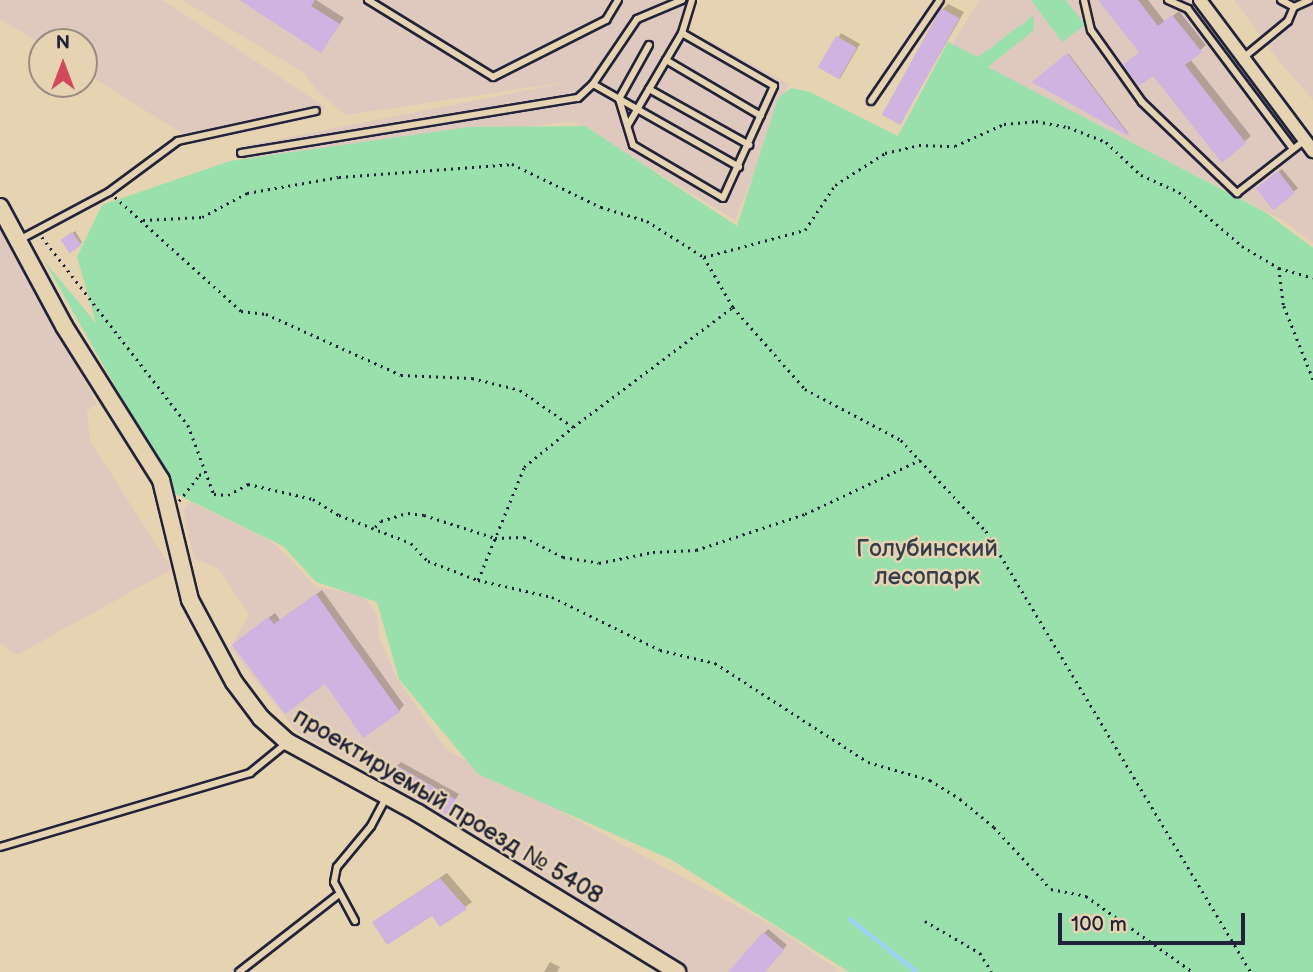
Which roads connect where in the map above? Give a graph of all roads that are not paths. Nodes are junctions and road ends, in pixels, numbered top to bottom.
1 (368, 0) edge
2 (618, 0) edge
3 (682, 0) edge
4 (692, 0) edge
5 (940, 0) edge
6 (1084, 0) edge
7 (1168, 0) edge
8 (1200, 0) edge
9 (1281, 0) edge
10 (1310, 0) edge
11 (1294, 7) junction
12 (682, 33) junction
13 (649, 45) dead end
14 (1243, 58) junction
15 (666, 60) junction
16 (593, 84) junction
17 (649, 89) junction
18 (619, 99) junction
19 (872, 101) dead end
20 (637, 109) junction
21 (316, 111) dead end
22 (761, 116) junction
23 (627, 126) junction
24 (1305, 139) junction
25 (749, 145) junction
26 (1293, 149) junction
27 (1313, 151) edge
28 (241, 153) dead end
29 (739, 167) junction
30 (0, 207) edge
31 (18, 233) junction
32 (0, 237) edge
33 (288, 742) junction
34 (387, 796) junction
35 (0, 847) edge
36 (338, 895) junction
37 (355, 921) dead end
38 (239, 972) edge
39 (677, 972) edge

1 - 2 lane
3 - 16 lane
4 - 12 lane
5 - 19 lane
6 - 26 lane
7 - 26 lane
8 - 14 street
9 - 11 lane
10 - 11 lane
11 - 14 lane
12 - 15 lane
12 - 22 lane
13 - 18 lane
14 - 24 street
15 - 17 lane
15 - 22 lane
16 - 18 lane
16 - 28 lane
17 - 20 lane
17 - 25 lane
18 - 20 lane
18 - 23 lane
20 - 23 lane
20 - 29 lane
21 - 31 lane
22 - 25 lane
23 - 29 lane
24 - 26 lane
24 - 27 street
25 - 29 lane
30 - 31 street, проектируемый проезд № 5408
31 - 32 lane
31 - 33 street, проектируемый проезд № 5408
33 - 34 street, проектируемый проезд № 5408
33 - 35 lane
34 - 36 lane
34 - 39 street, проектируемый проезд № 5408
36 - 37 lane
36 - 38 lane

